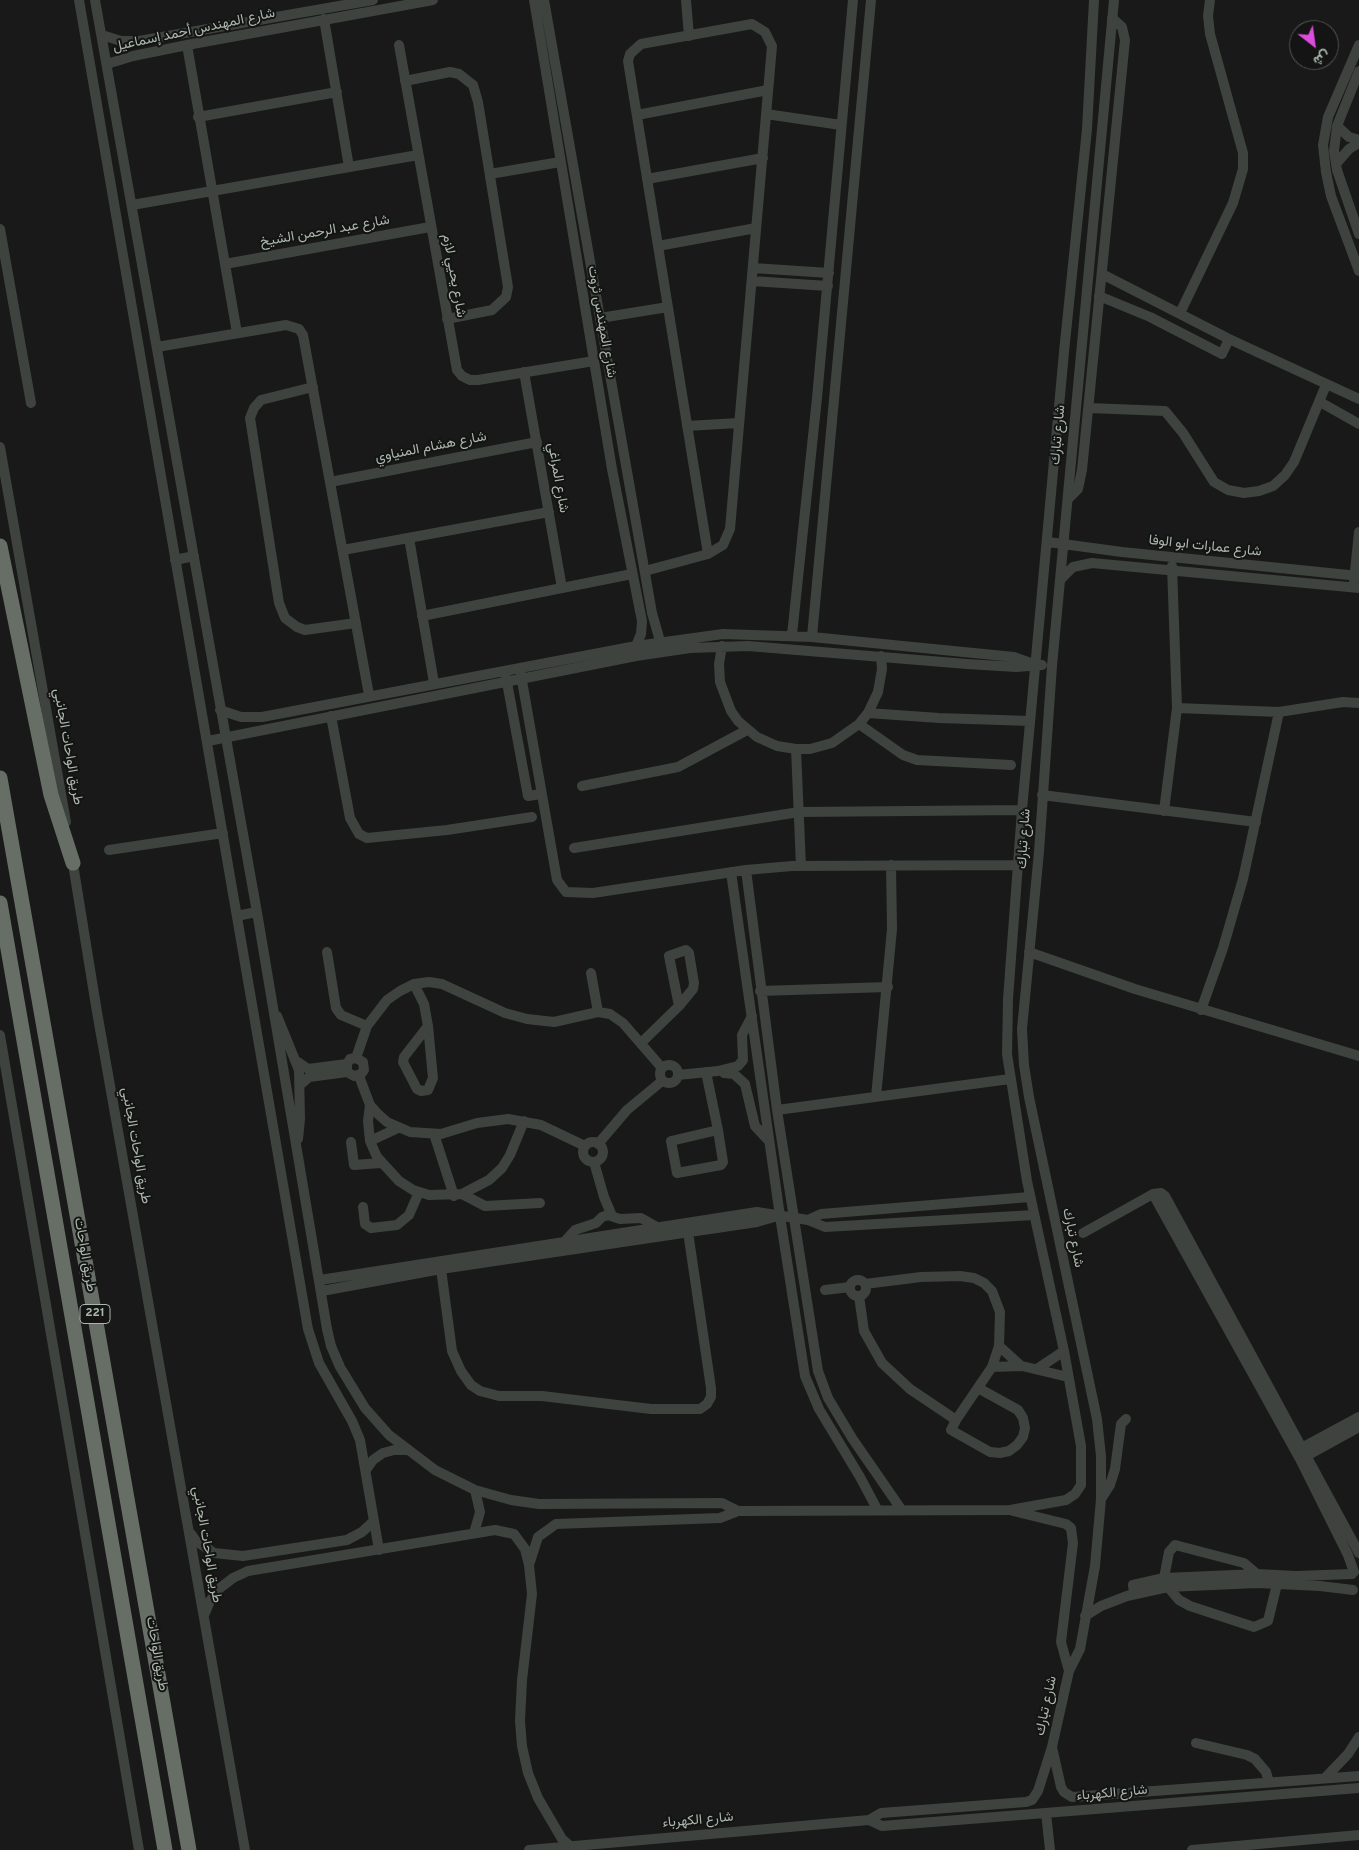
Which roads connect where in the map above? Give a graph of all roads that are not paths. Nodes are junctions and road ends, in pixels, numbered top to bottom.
1 (79, 0) edge
2 (95, 0) edge
3 (373, 0) edge
4 (434, 0) edge
5 (534, 0) edge
6 (544, 0) edge
7 (686, 0) edge
8 (853, 0) edge
9 (871, 0) edge
10 (1094, 0) edge
11 (1114, 0) edge
12 (1210, 0) edge
13 (1112, 18) junction
14 (324, 19) junction
15 (102, 35) junction
16 (690, 36) junction
17 (139, 41) junction
18 (187, 45) junction
19 (399, 45) dead end
20 (1359, 45) edge
21 (141, 54) junction
22 (107, 64) junction
23 (1359, 71) edge
24 (405, 81) junction
25 (768, 90) junction
26 (337, 92) junction
27 (766, 114) junction
28 (637, 115) junction
29 (198, 117) junction
30 (841, 125) junction
31 (1337, 126) junction
32 (1359, 141) edge
33 (418, 155) junction
34 (762, 158) junction
35 (560, 162) junction
36 (349, 167) junction
37 (1337, 167) junction
38 (1326, 172) junction
39 (490, 174) junction
40 (837, 174) junction
41 (855, 176) junction
42 (647, 179) junction
43 (212, 192) junction
44 (132, 205) junction
45 (430, 227) junction
46 (756, 228) junction
47 (0, 229) edge
48 (1359, 234) edge
49 (658, 246) junction
50 (225, 264) junction
51 (753, 268) junction
52 (1359, 271) edge
53 (829, 273) junction
54 (1102, 274) junction
55 (752, 280) junction
56 (828, 286) junction
57 (1099, 296) junction
58 (668, 307) junction
59 (1180, 313) junction
60 (600, 318) junction
61 (447, 319) junction
62 (1207, 328) junction
63 (237, 333) junction
64 (1230, 339) junction
65 (604, 341) junction
66 (1199, 342) junction
67 (591, 343) junction
68 (157, 347) junction
69 (594, 361) junction
70 (524, 372) junction
71 (1326, 385) junction
72 (313, 386) junction
73 (1359, 399) edge
74 (1320, 402) junction
75 (31, 403) dead end
76 (1089, 408) junction
77 (738, 423) junction
78 (1359, 424) edge
79 (687, 426) junction
80 (536, 442) junction
81 (0, 447) edge
82 (330, 482) junction
83 (1068, 499) junction
84 (549, 512) junction
85 (1359, 532) edge
86 (408, 538) junction
87 (1048, 542) junction
88 (1065, 544) junction
89 (0, 546) edge
90 (343, 550) junction
91 (708, 554) junction
92 (194, 556) junction
93 (1172, 557) junction
94 (174, 560) junction
95 (645, 571) junction
96 (1172, 571) junction
97 (632, 574) junction
98 (1357, 575) edge
99 (1060, 580) junction
100 (562, 588) junction
101 (1356, 588) edge
102 (422, 616) junction
103 (654, 620) junction
104 (642, 621) junction
105 (356, 623) junction
106 (792, 635) junction
107 (812, 637) junction
108 (636, 646) junction
109 (722, 646) junction
110 (662, 647) junction
111 (881, 656) junction
112 (1036, 665) junction
113 (1052, 666) junction
114 (520, 668) junction
115 (504, 670) junction
116 (522, 680) junction
117 (434, 683) junction
118 (507, 683) junction
119 (369, 695) junction
120 (1359, 703) edge
121 (1177, 708) junction
122 (220, 710) junction
123 (1279, 712) junction
124 (868, 713) junction
125 (331, 716) junction
126 (1030, 722) junction
127 (860, 724) junction
128 (747, 730) junction
129 (225, 738) junction
130 (208, 742) junction
131 (796, 749) junction
132 (1011, 765) dead end
133 (1026, 766) junction
134 (1044, 767) junction
135 (0, 778) edge
136 (582, 786) dead end
137 (541, 794) junction
138 (1042, 795) junction
139 (1022, 810) junction
140 (1164, 811) junction
141 (799, 812) junction
142 (532, 818) dead end
143 (1256, 822) junction
144 (223, 833) junction
145 (574, 848) dead end
146 (109, 850) dead end
147 (73, 863) junction
148 (1020, 864) junction
149 (891, 865) junction
150 (801, 866) junction
151 (816, 866) junction
152 (746, 870) junction
153 (731, 872) junction
154 (816, 877) dead end
155 (0, 902) edge
156 (256, 912) junction
157 (237, 916) junction
158 (327, 952) dead end
159 (1029, 952) junction
160 (591, 973) dead end
161 (414, 984) junction
162 (888, 987) junction
163 (760, 991) junction
164 (271, 1002) junction
165 (679, 1006) junction
166 (1201, 1010) junction
167 (598, 1012) junction
168 (752, 1016) junction
169 (367, 1026) junction
170 (428, 1026) junction
171 (0, 1035) edge
172 (641, 1043) junction
173 (1359, 1056) edge
174 (356, 1058) junction
175 (298, 1062) junction
176 (738, 1066) junction
177 (347, 1068) junction
178 (662, 1068) junction
179 (718, 1071) junction
180 (706, 1072) junction
181 (678, 1075) junction
182 (359, 1076) junction
183 (740, 1078) junction
184 (1010, 1079) junction
185 (662, 1081) junction
186 (300, 1085) junction
187 (774, 1090) junction
188 (762, 1092) junction
189 (876, 1096) junction
190 (370, 1105) junction
191 (1031, 1106) junction
192 (1014, 1108) junction
193 (777, 1110) junction
194 (524, 1121) junction
195 (398, 1128) junction
196 (718, 1130) junction
197 (434, 1134) junction
198 (769, 1141) junction
199 (350, 1142) dead end
200 (370, 1142) junction
201 (598, 1144) junction
202 (585, 1146) junction
203 (296, 1150) junction
204 (594, 1162) junction
205 (381, 1163) junction
206 (1046, 1178) junction
207 (1027, 1181) junction
208 (419, 1192) junction
209 (458, 1195) junction
210 (1030, 1197) junction
211 (540, 1203) dead end
212 (362, 1207) dead end
213 (890, 1209) junction
214 (1034, 1215) junction
215 (606, 1216) junction
216 (780, 1216) junction
217 (795, 1219) junction
218 (808, 1220) junction
219 (891, 1222) junction
220 (657, 1227) junction
221 (688, 1232) junction
222 (1082, 1233) dead end
223 (565, 1241) junction
224 (441, 1269) junction
225 (410, 1271) junction
226 (320, 1280) junction
227 (865, 1284) junction
228 (1067, 1284) junction
229 (850, 1287) junction
230 (1050, 1287) junction
231 (825, 1290) dead end
232 (322, 1291) junction
233 (859, 1296) junction
234 (999, 1346) junction
235 (1064, 1351) junction
236 (1022, 1366) junction
237 (992, 1367) junction
238 (1037, 1369) junction
239 (1068, 1378) junction
240 (978, 1388) junction
241 (357, 1396) junction
242 (343, 1406) junction
243 (1359, 1417) edge
244 (1126, 1419) dead end
245 (956, 1420) junction
246 (1359, 1428) edge
247 (406, 1450) junction
248 (1301, 1453) junction
249 (366, 1470) junction
250 (475, 1490) junction
251 (1101, 1499) junction
252 (877, 1509) junction
253 (901, 1509) junction
254 (1010, 1510) junction
255 (738, 1511) junction
256 (374, 1521) junction
257 (189, 1532) junction
258 (474, 1533) junction
259 (379, 1550) junction
260 (1359, 1553) edge
261 (530, 1565) junction
262 (1355, 1571) edge
263 (1257, 1574) junction
264 (1166, 1583) junction
265 (1277, 1584) junction
266 (1356, 1593) edge
267 (204, 1614) junction
268 (1085, 1616) junction
269 (1069, 1670) junction
270 (1358, 1740) edge
271 (1196, 1743) dead end
272 (1052, 1747) junction
273 (1359, 1776) edge
274 (1325, 1778) junction
275 (1269, 1782) junction
276 (1061, 1787) joint
277 (1359, 1788) edge
278 (1038, 1791) joint
279 (1320, 1791) junction
280 (1046, 1813) junction
281 (869, 1820) junction
282 (1359, 1835) edge
283 (569, 1845) junction
284 (1218, 1849) edge
285 (139, 1850) edge
286 (166, 1850) edge
287 (189, 1850) edge
288 (244, 1850) edge
289 (529, 1850) edge
290 (1050, 1850) edge
291 (1192, 1850) edge

1 - 94 street
2 - 15 street
3 - 17 street, شارع المهندس أحمد إسماعيل
4 - 14 street, شارع المهندس أحمد إسماعيل
5 - 35 street, شارع المهندس ثروت
6 - 60 street, شارع المهندس ثروت
7 - 16 street
8 - 30 street
9 - 41 street
10 - 87 street, شارع تبارك
11 - 13 street, شارع تبارك
12 - 59 street
13 - 54 street
13 - 83 street, شارع تبارك
14 - 18 street, شارع المهندس أحمد إسماعيل
14 - 26 street
15 - 17 street, شارع المهندس أحمد إسماعيل
15 - 22 street
16 - 25 street
16 - 28 street
17 - 21 street
18 - 21 street, شارع المهندس أحمد إسماعيل
18 - 29 street
19 - 24 street, شارع يحيي لازم
20 - 38 street
21 - 22 street, شارع المهندس أحمد إسماعيل
22 - 44 street
23 - 31 street
24 - 33 street, شارع يحيي لازم
24 - 39 street
25 - 27 street
25 - 28 street
26 - 29 street
26 - 36 street
27 - 30 street
27 - 34 street
28 - 42 street
29 - 43 street
30 - 40 street
31 - 32 street
31 - 37 street
32 - 37 street
33 - 36 street
33 - 45 street, شارع يحيي لازم
34 - 42 street
34 - 46 street
35 - 39 street
35 - 67 street, شارع المهندس ثروت
36 - 43 street
37 - 38 street
37 - 48 street
38 - 52 street
39 - 61 street
40 - 41 street
40 - 53 street
41 - 107 street
42 - 49 street
43 - 44 street
43 - 50 street
44 - 68 street
45 - 50 street, شارع عبد الرحمن الشيخ
45 - 61 street, شارع يحيي لازم
46 - 49 street
46 - 51 street
47 - 75 street
49 - 58 street
50 - 63 street
51 - 53 street
51 - 55 street
53 - 56 street
54 - 57 street
54 - 59 street
55 - 56 street
55 - 77 street
56 - 106 street
57 - 66 street
57 - 76 street
58 - 60 street
58 - 79 street
59 - 62 street
60 - 65 street, شارع المهندس ثروت
61 - 70 street, شارع يحيي لازم
62 - 64 street
62 - 66 street
63 - 68 street
63 - 72 street
64 - 66 street
64 - 71 street
65 - 67 street
65 - 95 street, شارع المهندس ثروت
67 - 69 street, شارع المهندس ثروت
68 - 92 street
69 - 70 street, شارع يحيي لازم
69 - 97 street, شارع المهندس ثروت
70 - 80 street, شارع المراغي
71 - 73 street
71 - 74 street
72 - 82 street
72 - 105 street
74 - 76 street
74 - 78 street
76 - 83 street
77 - 79 street
77 - 91 street
79 - 91 street
80 - 82 street, شارع هشام المنياوي
80 - 84 street, شارع المراغي
81 - 147 street, طريق الواحات الجانبي
82 - 90 street
83 - 88 street, شارع تبارك
84 - 86 street
84 - 100 street, شارع المراغي
85 - 98 street
86 - 90 street
86 - 102 street
87 - 88 street, شارع عمارات ابو الوفا
87 - 112 street, شارع تبارك
88 - 93 street, شارع عمارات ابو الوفا
88 - 99 street, شارع تبارك
89 - 147 highway
90 - 105 street
91 - 95 street
92 - 94 street
92 - 122 street
93 - 96 street
93 - 98 street, شارع عمارات ابو الوفا
94 - 130 street
95 - 103 street, شارع المهندس ثروت
96 - 99 street, شارع عمارات ابو الوفا
96 - 101 street, شارع عمارات ابو الوفا
96 - 121 street
97 - 100 street
97 - 104 street, شارع المهندس ثروت
98 - 101 street
99 - 113 street, شارع تبارك
100 - 102 street
102 - 117 street
103 - 104 street
103 - 110 street, شارع المهندس ثروت
104 - 108 street, شارع المهندس ثروت
105 - 119 street
106 - 107 street
106 - 110 street
107 - 112 street
108 - 110 street
108 - 114 street
109 - 110 street
109 - 111 street
109 - 128 street
110 - 116 street
111 - 112 street
111 - 124 street
112 - 113 street
112 - 126 street, شارع تبارك
113 - 134 street, شارع تبارك
114 - 115 street
114 - 116 street
115 - 117 street
115 - 118 street
116 - 118 street
116 - 137 street
117 - 119 street
118 - 125 street
118 - 137 street
119 - 122 street
120 - 123 street
121 - 123 street
121 - 140 street
122 - 129 street
123 - 143 street
124 - 126 street
124 - 127 street
125 - 129 street
125 - 142 street
126 - 133 street, شارع تبارك
127 - 131 street
127 - 132 street
128 - 131 street
128 - 136 street
129 - 130 street
129 - 156 street
130 - 144 street
131 - 141 street
133 - 134 street
133 - 139 street, شارع تبارك
134 - 138 street, شارع تبارك
135 - 287 highway, طريق الواحات / 221
137 - 153 street
138 - 140 street
138 - 159 street, شارع تبارك
139 - 141 street
139 - 148 street, شارع تبارك
140 - 143 street
141 - 145 street
141 - 150 street
143 - 166 street
144 - 146 street
144 - 157 street
147 - 257 street, طريق الواحات الجانبي
148 - 149 street
148 - 184 street, شارع تبارك
149 - 151 street
149 - 162 street
150 - 151 street
150 - 152 street
151 - 154 street
152 - 153 street
152 - 163 street
153 - 168 street
155 - 286 highway, طريق الواحات / 221
156 - 157 street
156 - 164 street
157 - 242 street
158 - 169 street
159 - 166 street
159 - 191 street, شارع تبارك
160 - 167 street
161 - 167 street
161 - 169 street
161 - 170 street
162 - 163 street
162 - 189 street
163 - 187 street
164 - 175 street
164 - 203 street
165 - 165 street
165 - 172 street
166 - 173 street
167 - 172 street
168 - 176 street
168 - 188 street
169 - 174 street
170 - 170 street
171 - 285 street
172 - 178 street
174 - 177 street
174 - 182 street
175 - 177 street
175 - 186 street
176 - 179 street
176 - 183 street
177 - 182 street
177 - 186 street
178 - 181 street
178 - 185 street
179 - 180 street
179 - 183 street
180 - 181 street
180 - 196 street
181 - 185 street
182 - 190 street
183 - 198 street
184 - 189 street
184 - 192 street, شارع تبارك
185 - 201 street
186 - 203 street
187 - 188 street
187 - 193 street
188 - 198 street
189 - 193 street
190 - 195 street
190 - 200 street
191 - 192 street
191 - 206 street, شارع تبارك
192 - 207 street, شارع تبارك
193 - 217 street
194 - 197 street
194 - 202 street
194 - 209 street
195 - 197 street
195 - 200 street
196 - 196 street
197 - 209 street
198 - 216 street
199 - 205 street
200 - 205 street
201 - 202 street
201 - 204 street
202 - 204 street
203 - 226 street
204 - 215 street
205 - 208 street
206 - 207 street
206 - 228 street, شارع تبارك
207 - 210 street, شارع تبارك
208 - 209 street
208 - 212 street
209 - 211 street
210 - 213 street
210 - 214 street, شارع تبارك
213 - 218 street
213 - 219 street
214 - 219 street
214 - 230 street, شارع تبارك
215 - 220 street
215 - 223 street
216 - 217 street
216 - 220 street
216 - 221 street
216 - 252 street
217 - 218 street
217 - 253 street
218 - 219 street
220 - 223 street
221 - 224 street
221 - 224 street
222 - 248 street
223 - 225 street
224 - 225 street
225 - 226 street
225 - 232 street
226 - 232 street
227 - 229 street
227 - 233 street
227 - 234 street
228 - 230 street
228 - 251 street, شارع تبارك
229 - 231 street
229 - 233 street
230 - 235 street, شارع تبارك
232 - 241 street
233 - 245 street
234 - 236 street
234 - 237 street
235 - 238 street
235 - 239 street, شارع تبارك
236 - 237 street
236 - 238 street
237 - 240 street
238 - 239 street
239 - 254 street, شارع تبارك
240 - 245 street
240 - 245 street
241 - 242 street
241 - 247 street
242 - 249 street
243 - 248 street
244 - 251 street
246 - 248 street
247 - 249 street
247 - 250 street
248 - 260 street
248 - 262 street
249 - 256 street
250 - 255 street
250 - 258 street
251 - 268 street, شارع تبارك
252 - 253 street
252 - 255 street
253 - 254 street
254 - 269 street, شارع تبارك
255 - 261 street
256 - 257 street
256 - 259 street
257 - 267 street, طريق الواحات الجانبي
258 - 259 street
258 - 261 street
259 - 267 street
261 - 283 street
262 - 263 street
262 - 266 street
263 - 264 street
263 - 264 street
264 - 265 street
264 - 265 street
264 - 268 street
265 - 266 street
267 - 288 street, طريق الواحات الجانبي
268 - 269 street, شارع تبارك
269 - 272 street, شارع تبارك
270 - 274 street
271 - 275 street
272 - 276 street, شارع تبارك
272 - 278 street, شارع تبارك
273 - 274 street, شارع الكهرباء
274 - 275 street, شارع الكهرباء
274 - 279 street
275 - 276 street, شارع الكهرباء
277 - 279 street, شارع الكهرباء
278 - 281 street, شارع الكهرباء
279 - 280 street, شارع الكهرباء
280 - 281 street, شارع الكهرباء
280 - 290 street
281 - 283 street, شارع الكهرباء
282 - 284 street
283 - 289 street, شارع الكهرباء
284 - 291 street

